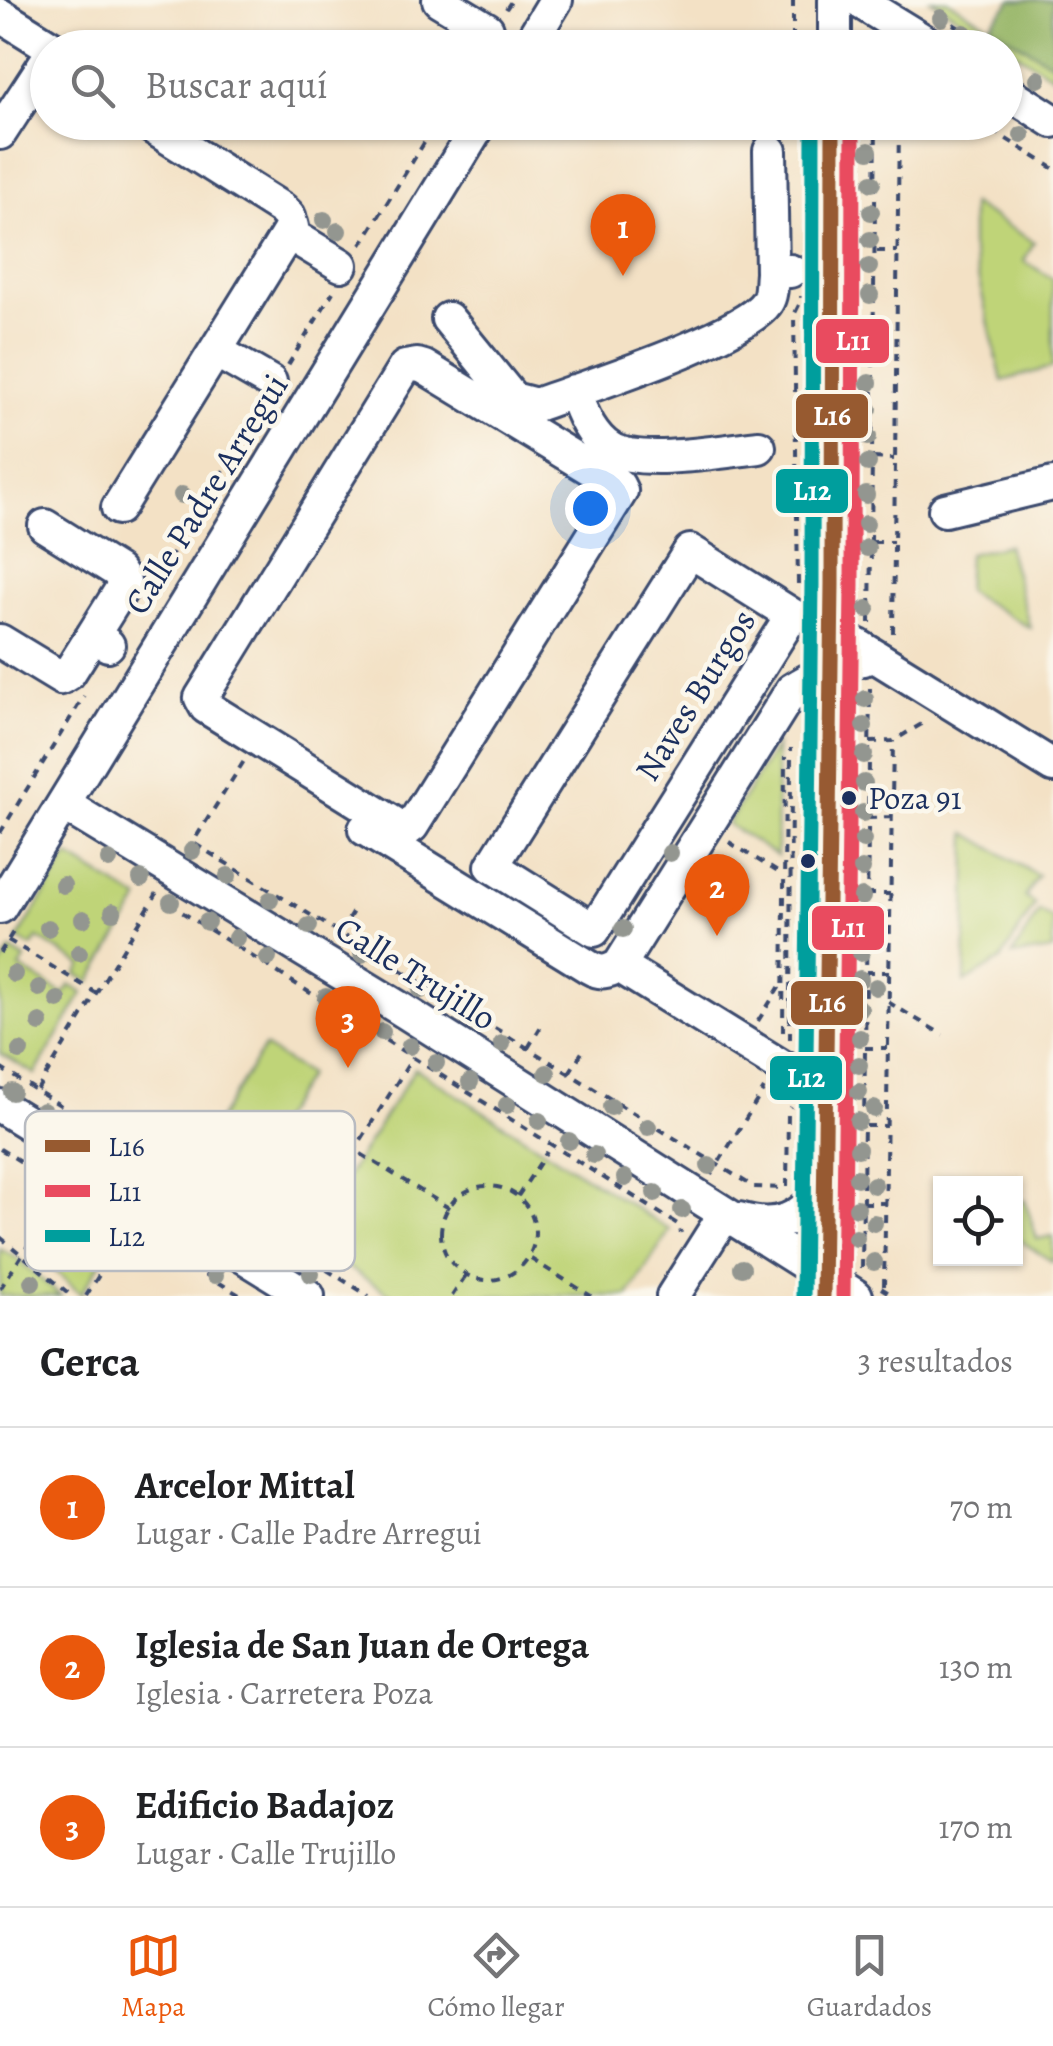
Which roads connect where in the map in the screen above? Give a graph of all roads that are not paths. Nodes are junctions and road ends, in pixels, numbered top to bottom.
1 (438, 0) edge
2 (556, 0) edge
3 (836, 0) edge
4 (857, 0) edge
5 (0, 15) edge
6 (487, 29) dead end
7 (538, 30) edge
8 (835, 30) edge
9 (906, 30) edge
10 (30, 34) edge
11 (30, 86) edge
12 (1023, 101) edge
13 (1053, 120) edge
14 (0, 133) edge
15 (173, 140) edge
16 (470, 140) edge
17 (834, 140) edge
18 (770, 151) dead end
19 (288, 233) junction
20 (346, 265) road end
21 (448, 319) dead end
22 (216, 351) junction
23 (272, 386) road end
24 (574, 391) junction
25 (759, 447) dead end
26 (1053, 484) edge
27 (118, 508) dead end
28 (946, 510) dead end
29 (45, 526) dead end
30 (792, 615) junction
31 (831, 617) junction
32 (0, 641) edge
33 (877, 653) junction
34 (831, 672) junction
35 (201, 698) joint
36 (237, 755) road end
37 (1053, 766) edge
38 (63, 804) junction
39 (0, 907) edge
40 (619, 966) junction
41 (826, 1094) junction
42 (0, 1106) edge
43 (25, 1121) edge
44 (825, 1188) junction
45 (725, 1214) junction
46 (267, 1271) edge
47 (859, 1285) edge
48 (824, 1286) edge
49 (308, 1296) edge
50 (673, 1296) edge

1 - 6 street
2 - 7 street
3 - 8 street
4 - 9 street
5 - 10 street
11 - 14 street
12 - 13 street
15 - 19 street
16 - 38 street, Calle Padre Arregui
17 - 31 street
18 - 24 street
19 - 20 street
19 - 22 street
21 - 24 street
22 - 23 street
22 - 27 street
24 - 25 street
26 - 28 street
29 - 32 street
30 - 30 street, Naves Burgos
30 - 31 street
31 - 33 street
31 - 34 street
33 - 34 street
33 - 37 street
34 - 40 street
34 - 41 street
35 - 35 street
36 - 40 street
38 - 39 street, Calle Padre Arregui
38 - 45 street, Calle Trujillo
40 - 41 street
41 - 44 street
42 - 43 street
44 - 45 street, Calle Trujillo
44 - 48 street
45 - 48 street, Calle Trujillo
45 - 50 street
46 - 49 street
47 - 48 street, Calle Trujillo

